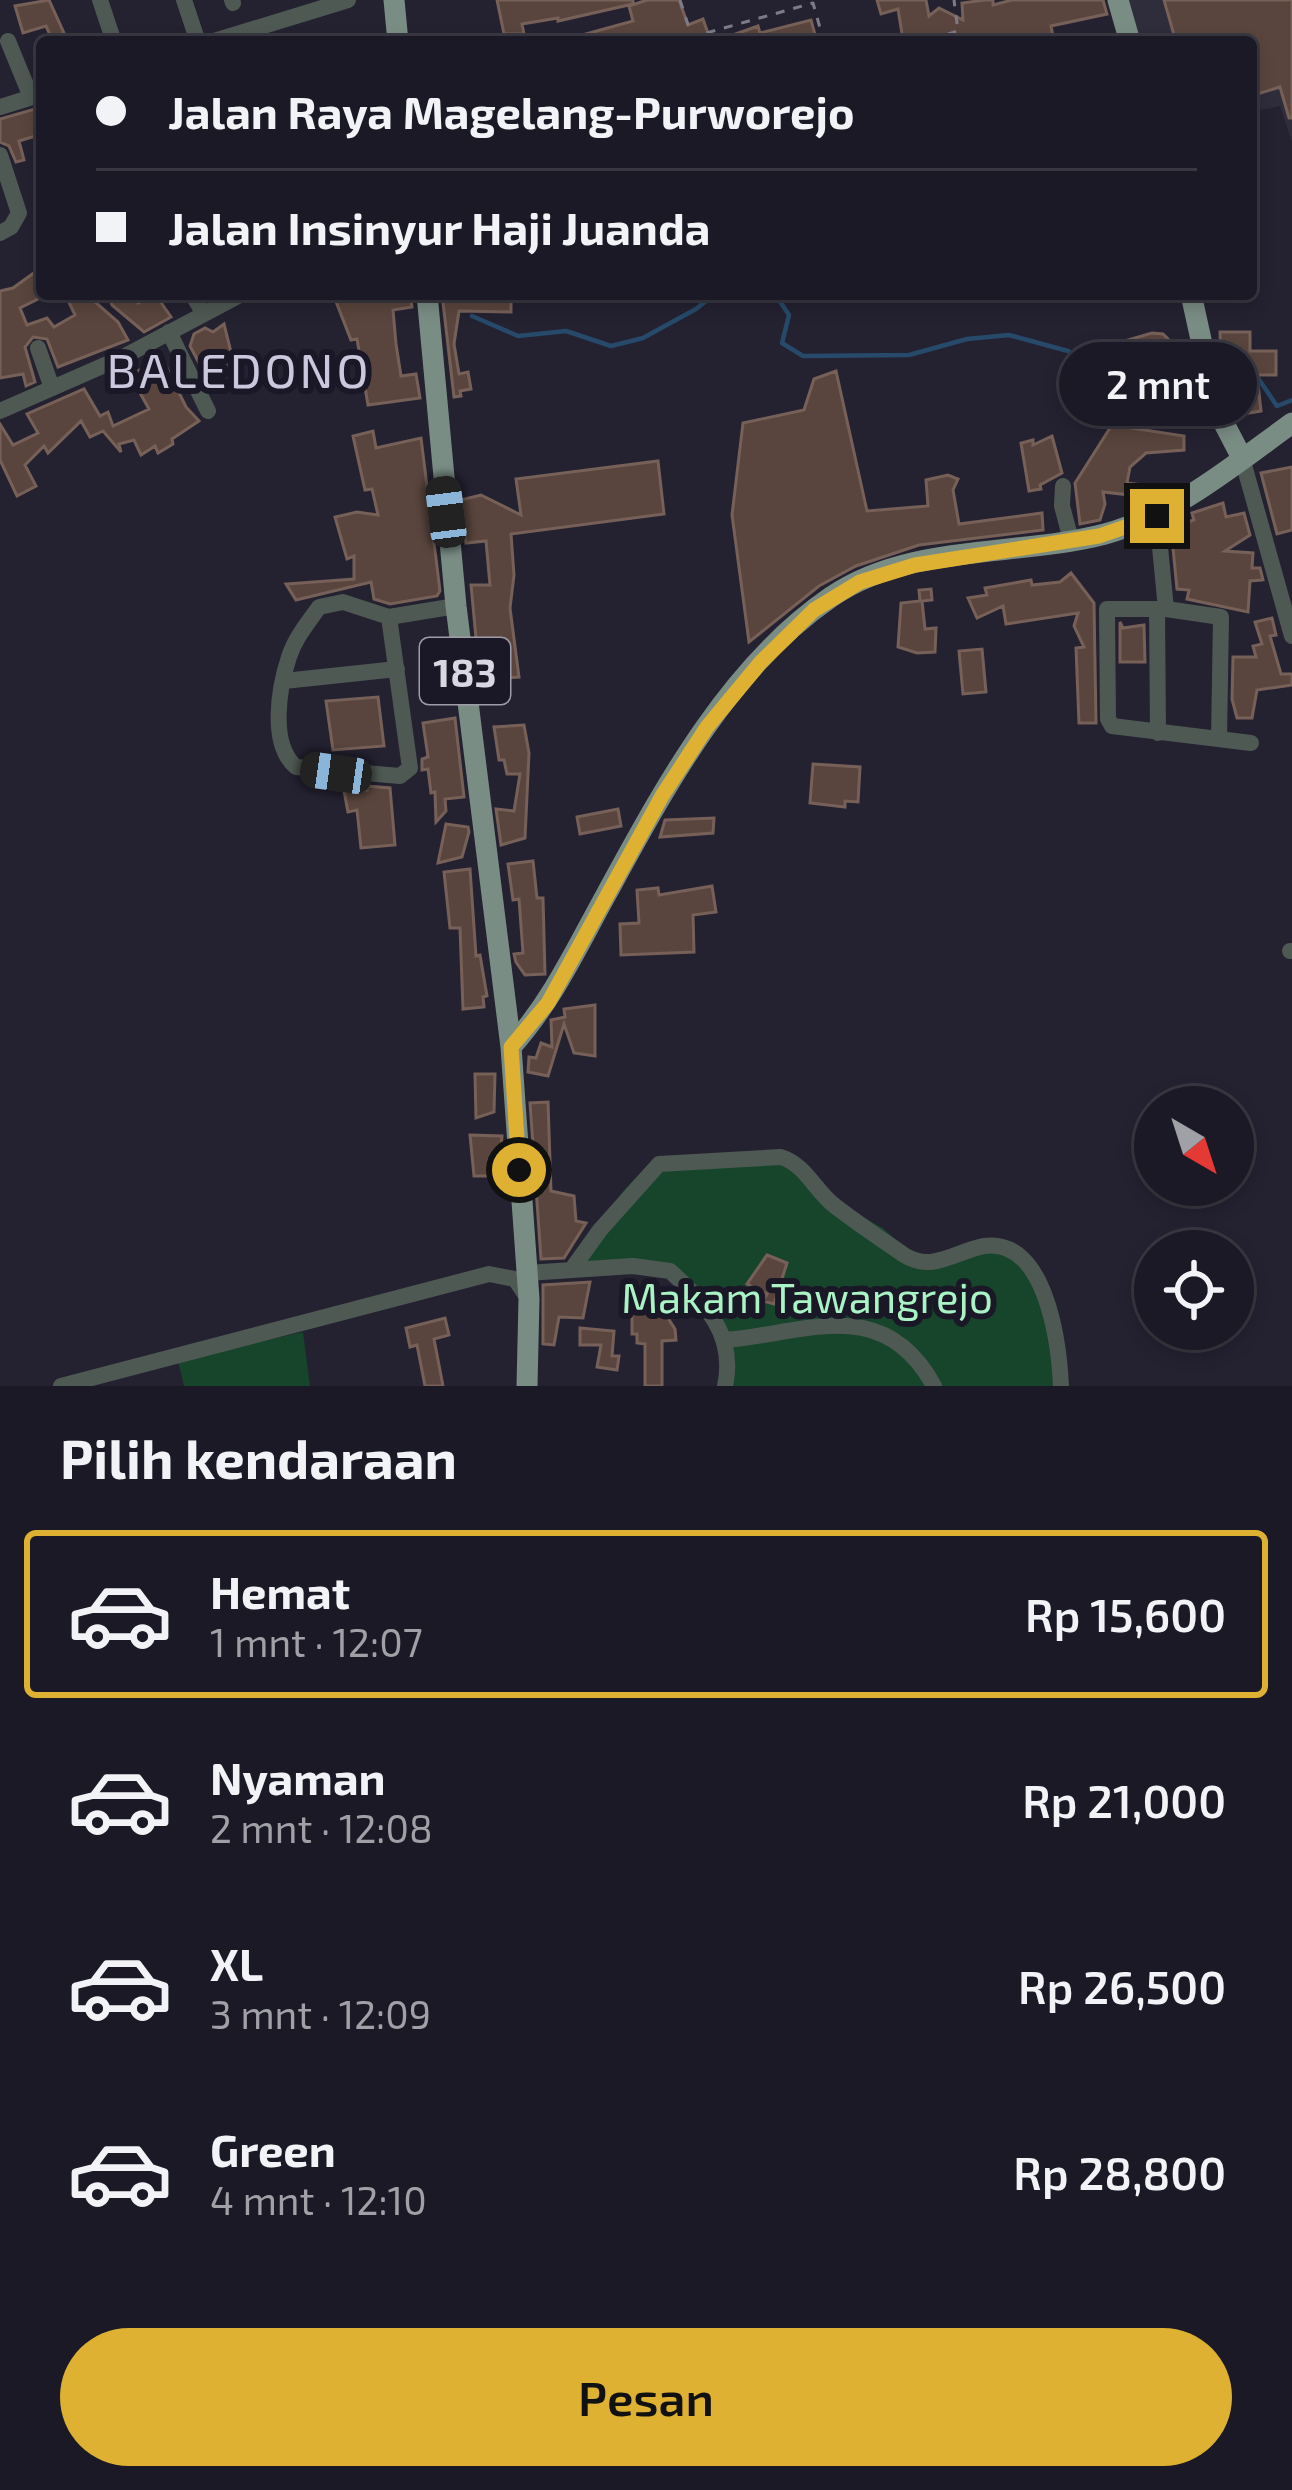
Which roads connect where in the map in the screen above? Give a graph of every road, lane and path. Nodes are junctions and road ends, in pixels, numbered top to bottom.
1 (100, 0) edge
2 (184, 0) edge
3 (348, 0) edge
4 (394, 0) edge
5 (680, 0) edge
6 (954, 0) edge
7 (1118, 0) edge
8 (112, 36) edge
9 (196, 36) edge
10 (231, 36) edge
11 (397, 36) edge
12 (692, 36) edge
13 (696, 36) edge
14 (822, 36) edge
15 (941, 36) edge
16 (1128, 36) edge
17 (8, 41) dead end
18 (36, 96) edge
19 (0, 106) edge
20 (0, 155) edge
21 (0, 233) edge
22 (195, 300) edge
23 (231, 300) edge
24 (428, 300) edge
25 (1192, 300) edge
26 (204, 314) junction
27 (170, 332) junction
28 (38, 348) dead end
29 (52, 388) junction
30 (0, 411) edge
31 (208, 411) dead end
32 (1292, 423) edge
33 (1242, 458) junction
34 (1063, 486) dead end
35 (1157, 516) junction
36 (1071, 540) junction
37 (456, 606) junction
38 (1161, 609) junction
39 (389, 617) junction
40 (1292, 636) edge
41 (397, 669) junction
42 (284, 682) junction
43 (1158, 733) junction
44 (1220, 739) junction
45 (1251, 743) dead end
46 (511, 1047) junction
47 (526, 1262) junction
48 (572, 1269) junction
49 (477, 1277) junction
50 (529, 1299) junction
51 (725, 1340) junction
52 (726, 1384) edge
53 (61, 1386) edge
54 (527, 1386) edge
55 (934, 1386) edge
56 (1061, 1386) edge

1 - 8 street
2 - 9 street
3 - 10 street
4 - 11 main road
5 - 12 path
6 - 15 path
7 - 16 main road
13 - 14 path
17 - 18 street
18 - 19 street
20 - 21 street
22 - 26 street
23 - 26 street
24 - 37 main road, 183
25 - 33 main road
26 - 27 street
27 - 29 street
27 - 31 street
28 - 29 street
29 - 30 street
32 - 33 main road
33 - 35 main road
33 - 40 street
34 - 36 street
35 - 36 main road
35 - 38 street
36 - 46 main road
37 - 39 street
37 - 46 main road, 183
38 - 43 street
38 - 43 street
38 - 44 street
39 - 41 street
39 - 42 street
41 - 42 street
41 - 42 street
43 - 44 street
44 - 45 street
46 - 47 main road
47 - 48 street
47 - 49 street
47 - 50 main road
48 - 51 street
48 - 56 street
49 - 50 street
49 - 53 street
50 - 54 main road
51 - 52 street
51 - 55 street

